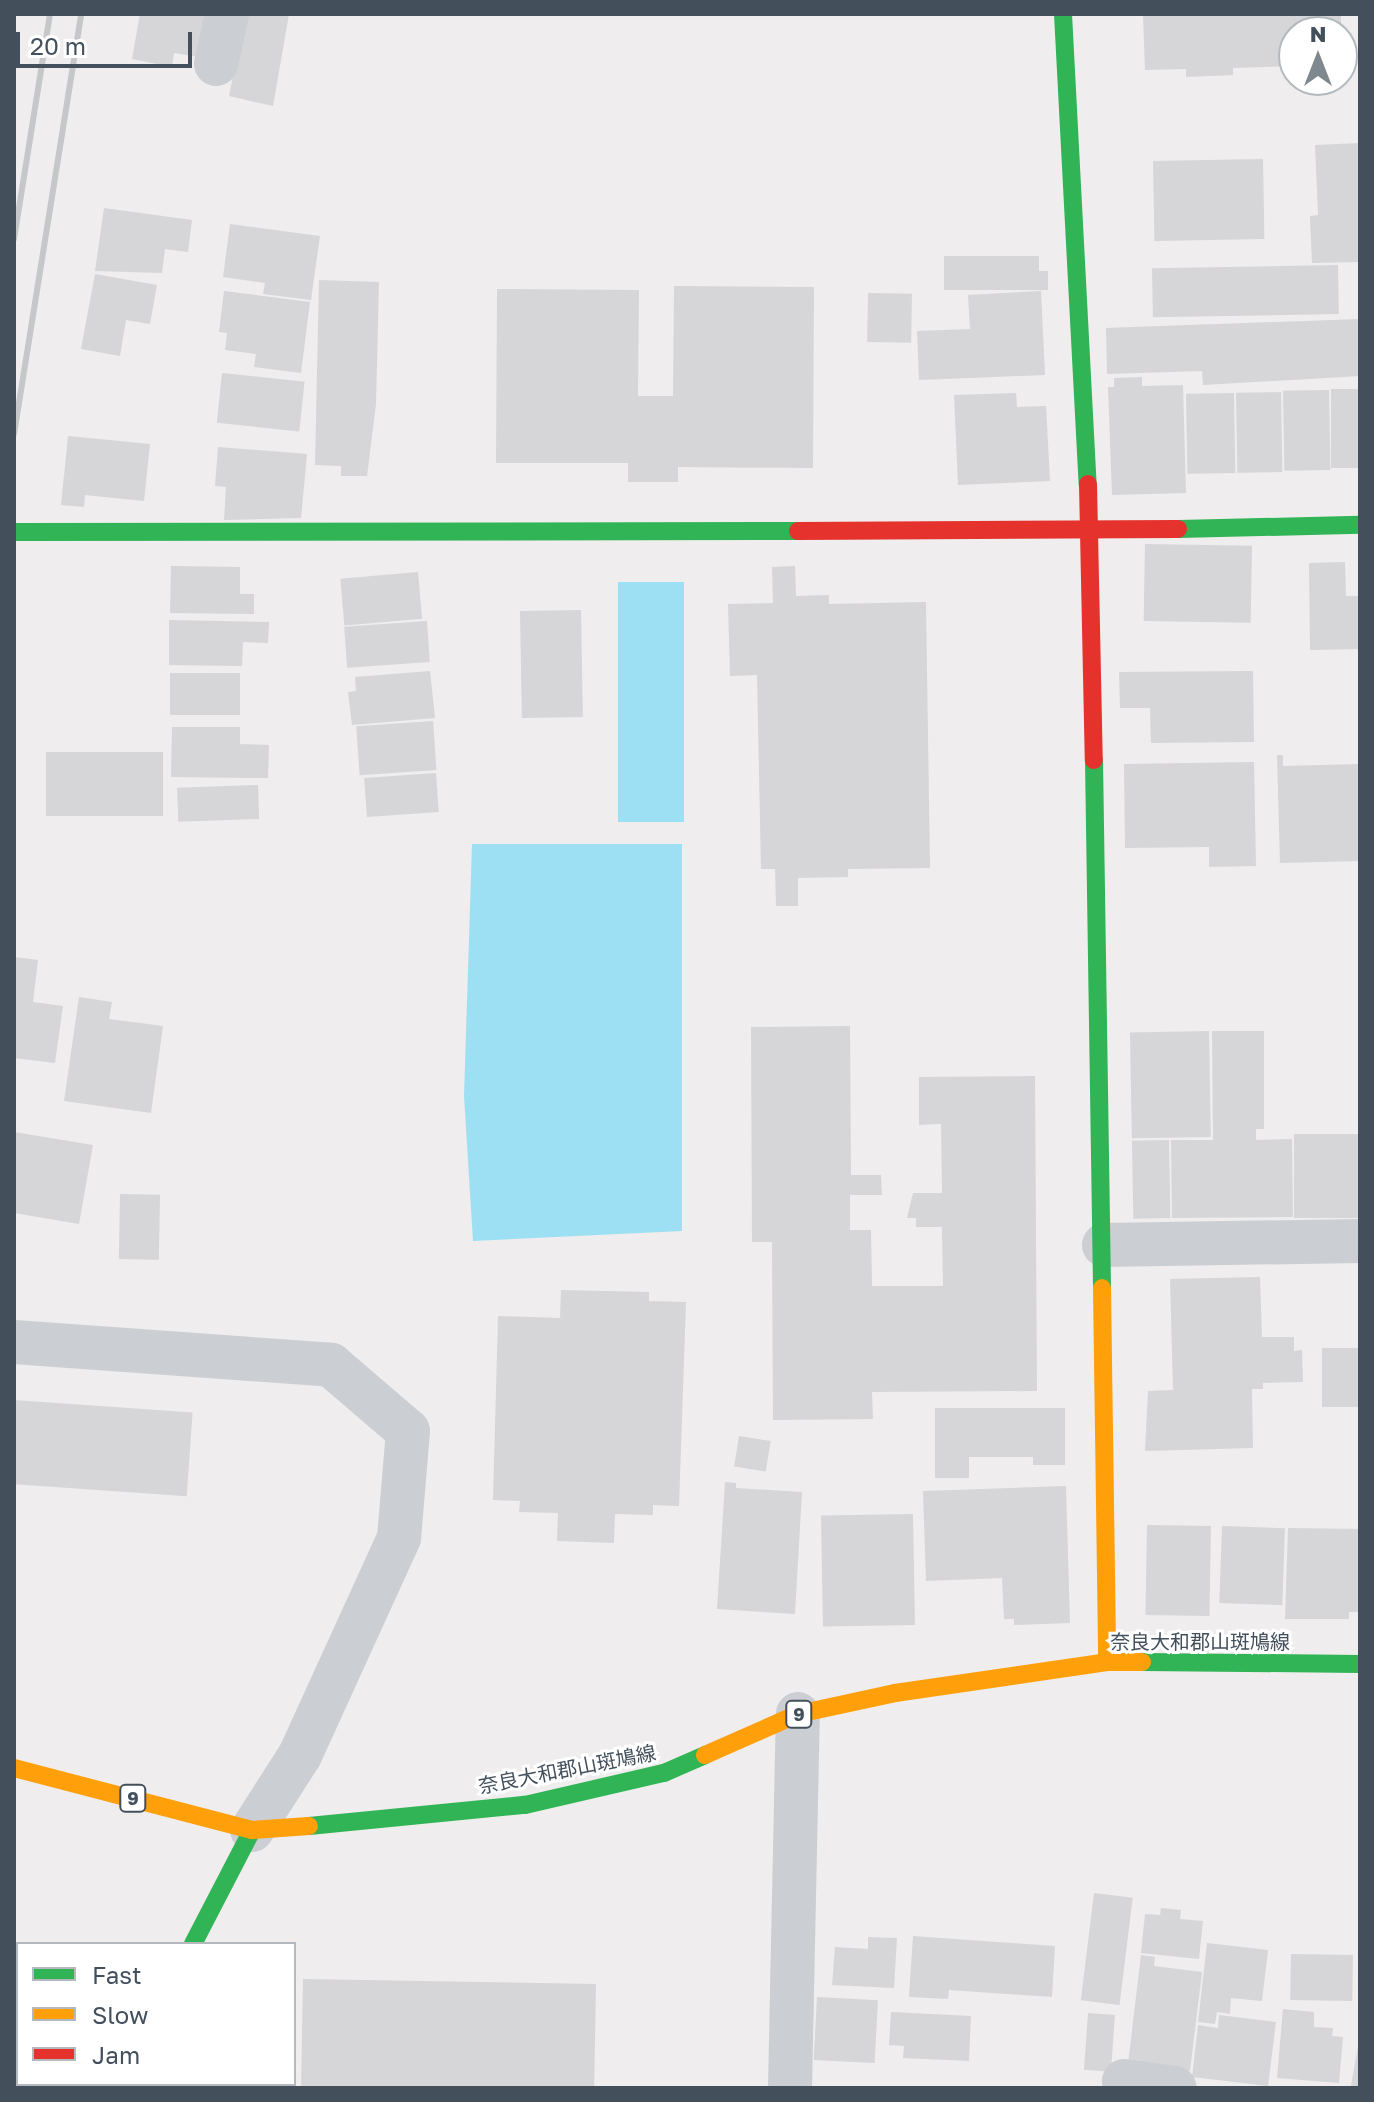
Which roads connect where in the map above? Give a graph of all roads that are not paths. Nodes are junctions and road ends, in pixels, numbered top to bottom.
1 (227, 14) edge
2 (1063, 14) edge
3 (216, 64) dead end
4 (1360, 525) edge
5 (1091, 531) junction
6 (14, 532) edge
7 (1360, 1241) edge
8 (1104, 1245) junction
9 (14, 1342) edge
10 (1107, 1662) junction
11 (1360, 1664) edge
12 (798, 1714) junction
13 (14, 1768) edge
14 (252, 1830) junction
15 (194, 1942) edge
16 (1124, 2081) dead end
17 (790, 2088) edge
18 (1175, 2088) edge

1 - 3 street
2 - 5 street
4 - 5 street
5 - 6 street
5 - 8 street
7 - 8 street
8 - 10 street
9 - 14 street
10 - 11 street, 奈良大和郡山斑鳩線 / 9
10 - 12 street, 奈良大和郡山斑鳩線 / 9
12 - 14 street, 奈良大和郡山斑鳩線 / 9
12 - 17 street
13 - 14 street, 奈良大和郡山斑鳩線 / 9
14 - 15 street
16 - 18 street

